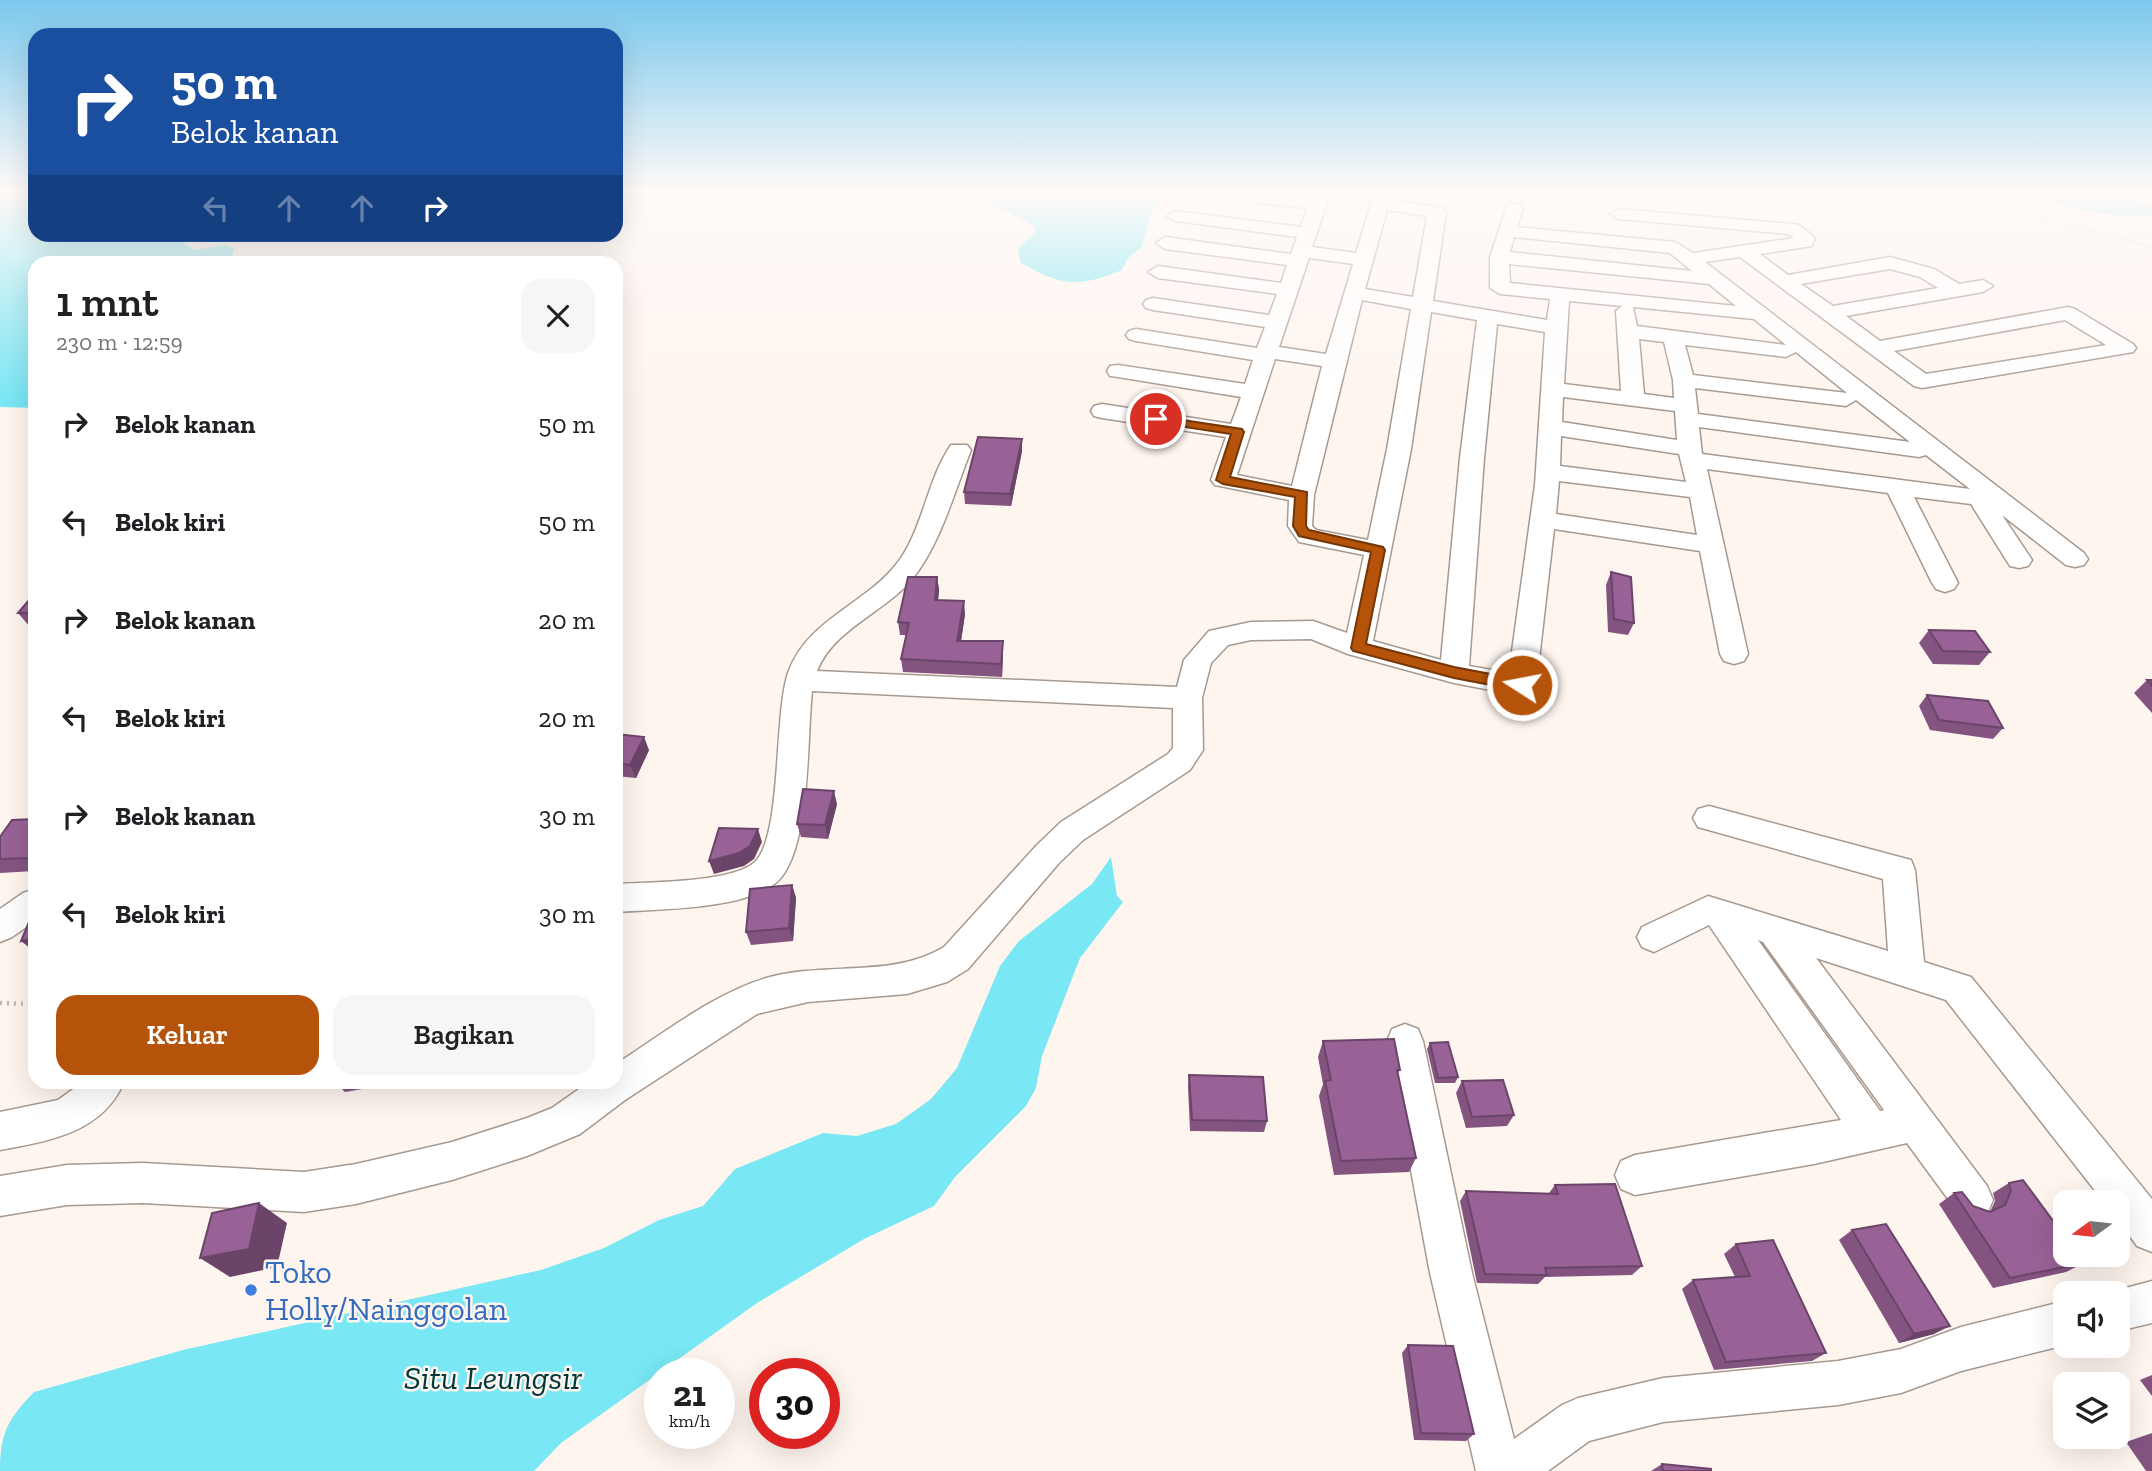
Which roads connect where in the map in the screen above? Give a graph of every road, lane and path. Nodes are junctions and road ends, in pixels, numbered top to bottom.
1 (1297, 263) edge
2 (1362, 263) edge
3 (1429, 263) edge
4 (1499, 263) edge
5 (1555, 263) edge
6 (1695, 263) edge
7 (1756, 263) edge
8 (1158, 272) dead end
9 (1716, 279) junction
10 (1785, 281) junction
11 (1983, 286) dead end
12 (1288, 290) junction
13 (1956, 290) junction
14 (1354, 293) junction
15 (1560, 294) junction
16 (1626, 300) junction
17 (1153, 304) dead end
18 (1422, 305) junction
19 (1829, 313) junction
20 (1762, 314) junction
21 (1488, 317) junction
22 (1276, 322) junction
23 (1556, 328) junction
24 (1628, 331) junction
25 (1136, 335) dead end
26 (1673, 337) junction
27 (1876, 348) junction
28 (1786, 351) dead end
29 (1266, 353) junction
30 (1334, 362) junction
31 (1118, 371) dead end
32 (1684, 380) junction
33 (1922, 382) junction
34 (1553, 389) junction
35 (1252, 392) junction
36 (1854, 396) junction
37 (1633, 400) junction
38 (1102, 411) dead end
39 (1686, 413) junction
40 (1550, 427) junction
41 (1238, 432) junction
42 (958, 450) dead end
43 (1919, 450) dead end
44 (1690, 454) junction
45 (1548, 472) junction
46 (1898, 487) junction
47 (1701, 491) junction
48 (1302, 495) junction
49 (1543, 520) junction
50 (1711, 544) junction
51 (1378, 550) junction
52 (2075, 559) dead end
53 (2019, 561) dead end
54 (1945, 583) dead end
55 (1358, 648) junction
56 (1734, 654) dead end
57 (1454, 673) junction
58 (801, 680) junction
59 (1188, 698) junction
60 (1709, 817) dead end
61 (623, 898) edge
62 (28, 908) edge
63 (1721, 915) junction
64 (0, 927) edge
65 (1775, 931) junction
66 (1654, 937) dead end
67 (1907, 973) junction
68 (0, 1003) edge
69 (28, 1004) edge
70 (1405, 1041) dead end
71 (623, 1080) edge
72 (100, 1089) edge
73 (609, 1089) edge
74 (1916, 1122) junction
75 (0, 1131) edge
76 (1872, 1132) junction
77 (1635, 1175) dead end
78 (0, 1196) edge
79 (1973, 1200) dead end
80 (2152, 1230) edge
81 (2152, 1302) edge
82 (2130, 1307) edge
83 (2053, 1326) edge
84 (1499, 1471) edge
85 (1516, 1471) edge

1 - 12 street
2 - 14 street
3 - 18 street
4 - 15 street
5 - 9 street
6 - 9 street
7 - 10 street
8 - 12 street
9 - 20 street
10 - 13 street
10 - 19 street
11 - 13 street
12 - 22 street
13 - 19 street
14 - 18 street
14 - 30 street
15 - 16 street
15 - 23 street
16 - 20 street
16 - 24 street
17 - 22 street
18 - 21 street
18 - 51 street
19 - 27 street
20 - 36 street
21 - 23 street
21 - 57 street
22 - 29 street
23 - 34 street
24 - 26 street
24 - 37 street
25 - 29 street
26 - 28 street
26 - 32 street
27 - 33 street
27 - 33 street
29 - 30 street
29 - 35 street
30 - 48 street
31 - 35 street
32 - 36 street
32 - 39 street
33 - 36 street
34 - 37 street
34 - 40 street
35 - 41 street
36 - 52 street
37 - 39 street
38 - 41 street
39 - 43 street
39 - 44 street
40 - 44 street
40 - 45 street
41 - 48 street
42 - 58 street
44 - 46 street
44 - 47 street
45 - 47 street
45 - 49 street
46 - 53 street
46 - 54 street
47 - 50 street
48 - 51 street
49 - 50 street
49 - 57 street
50 - 56 street
51 - 55 street
55 - 57 street
55 - 59 street
58 - 59 street
58 - 61 street
59 - 71 street
60 - 67 street
62 - 64 street
63 - 65 street
63 - 66 street
63 - 76 street
65 - 67 street
65 - 74 street
67 - 80 street
68 - 69 path
70 - 84 street
72 - 75 street
73 - 78 street
74 - 76 street
74 - 79 street
76 - 77 street
81 - 82 street
83 - 85 street

